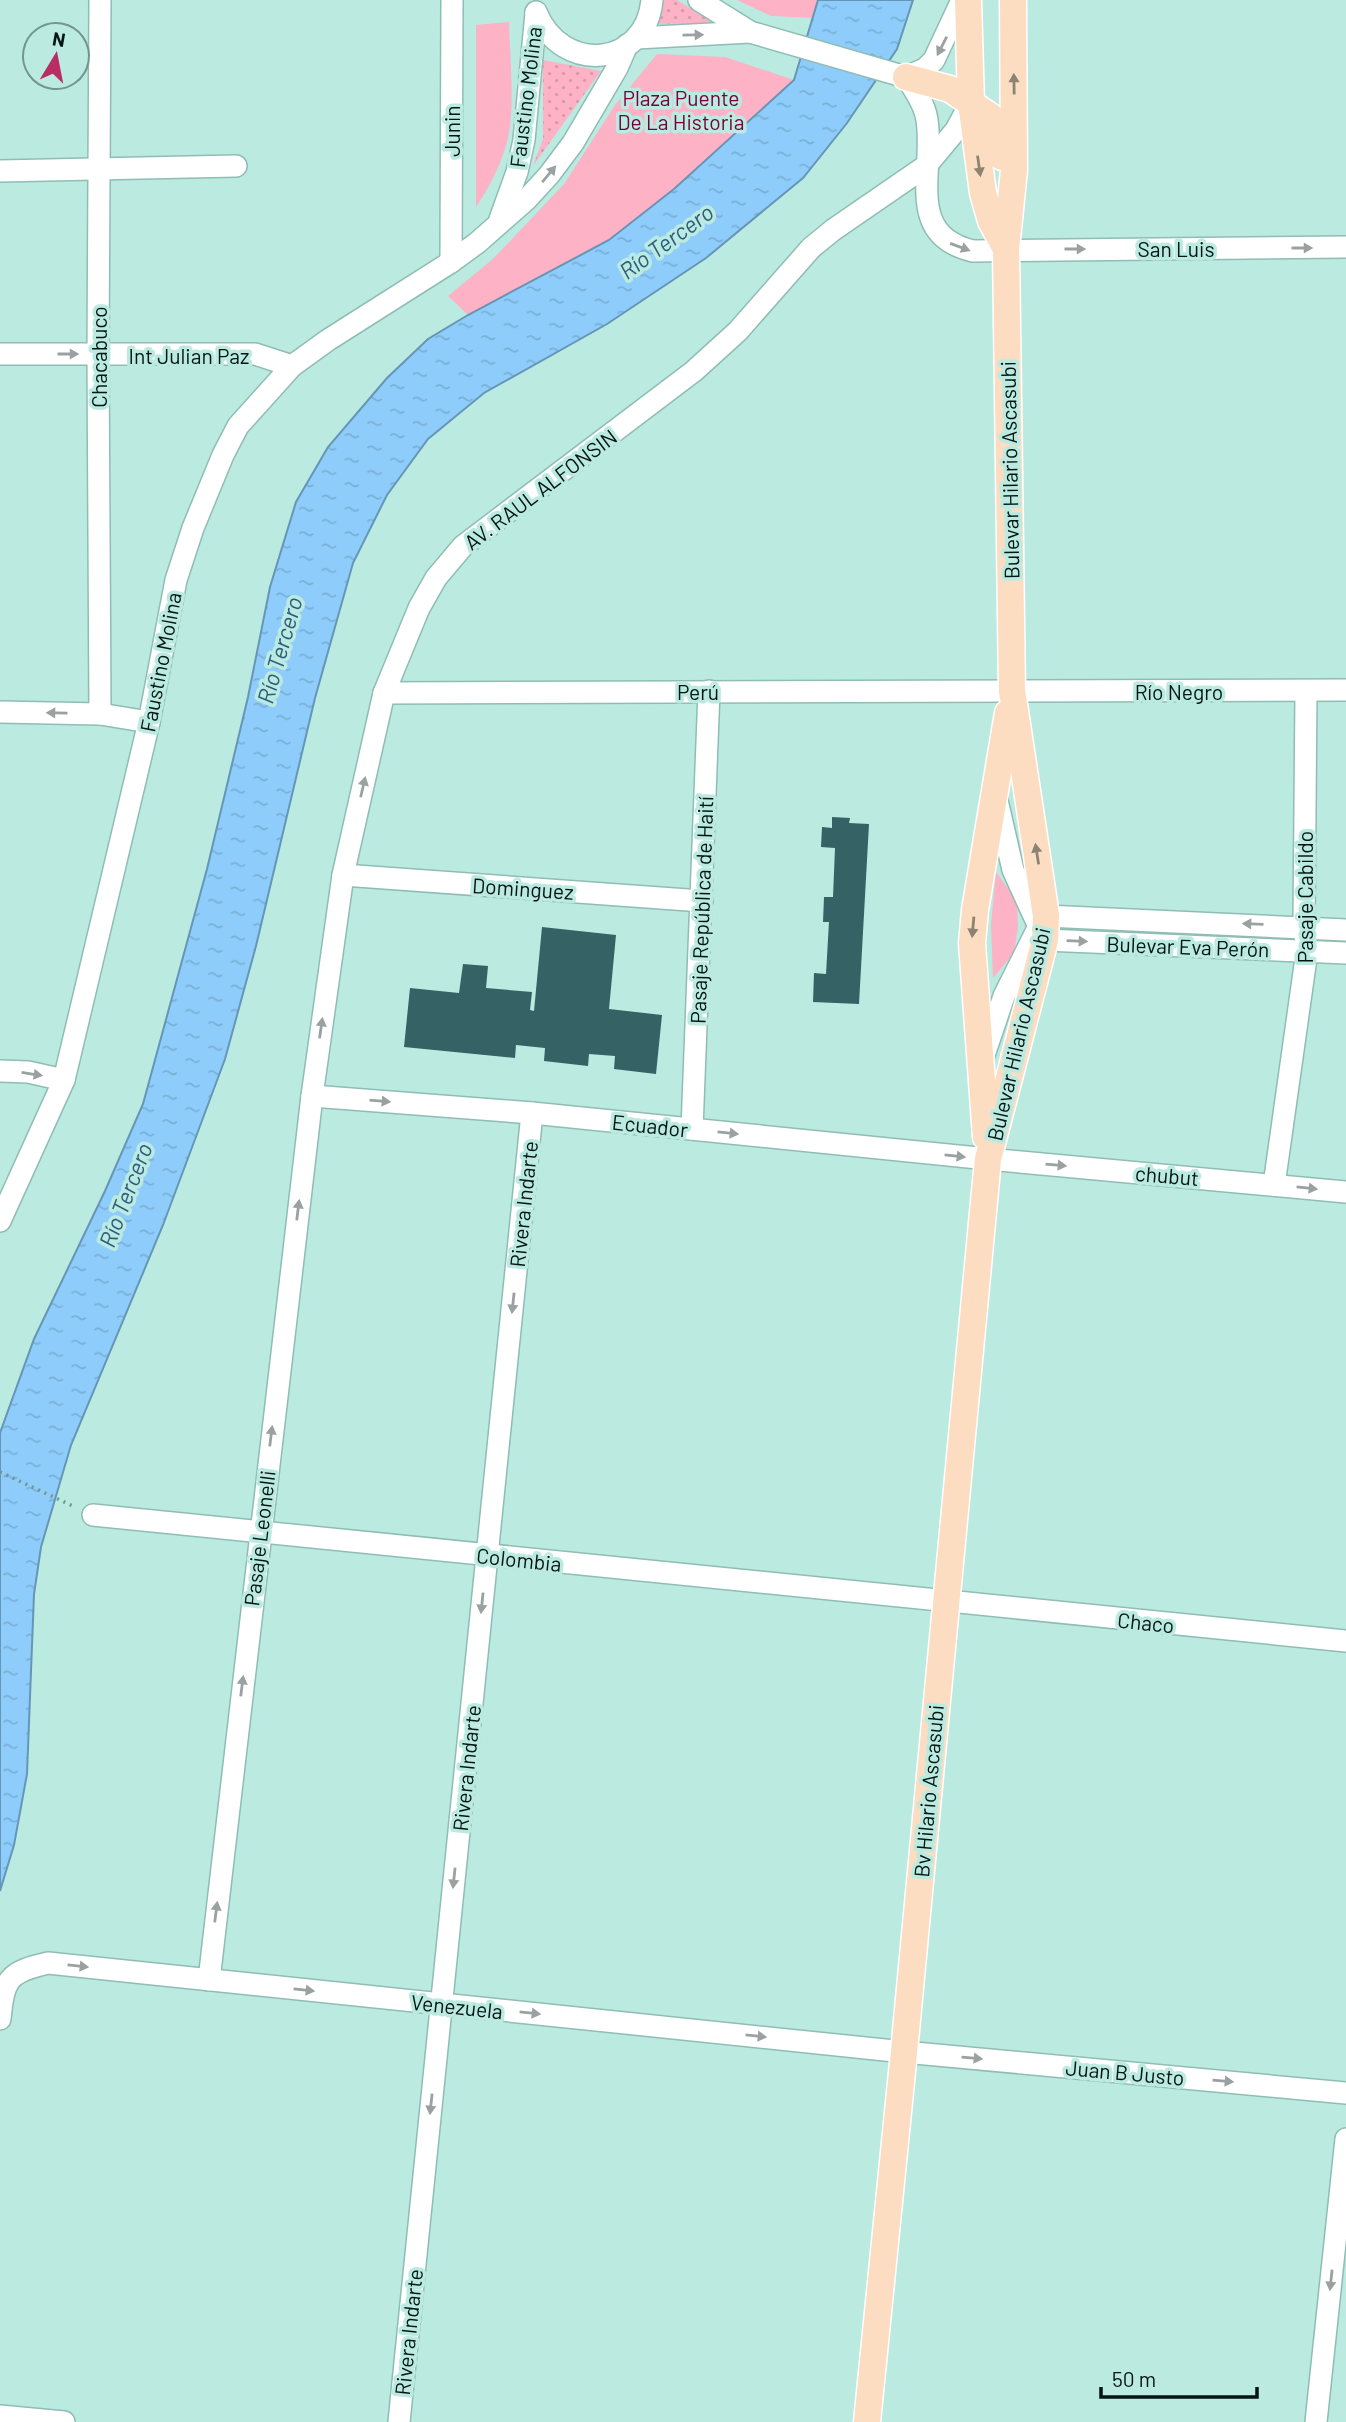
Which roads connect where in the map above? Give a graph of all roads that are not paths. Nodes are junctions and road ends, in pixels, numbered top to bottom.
1 (100, 0) edge
2 (452, 0) edge
3 (652, 0) edge
4 (699, 0) edge
5 (962, 0) edge
6 (968, 0) edge
7 (1013, 0) edge
8 (535, 6) edge
9 (750, 32) junction
10 (631, 42) junction
11 (906, 77) junction
12 (971, 102) junction
13 (236, 166) dead end
14 (926, 166) junction
15 (99, 169) junction
16 (0, 171) edge
17 (1013, 199) junction
18 (499, 221) junction
19 (1346, 247) edge
20 (1006, 250) junction
21 (451, 262) junction
22 (0, 354) edge
23 (98, 354) junction
24 (292, 366) junction
25 (1346, 690) edge
26 (709, 691) junction
27 (1012, 691) junction
28 (1306, 691) junction
29 (384, 693) junction
30 (0, 712) edge
31 (100, 714) junction
32 (149, 722) junction
33 (995, 790) junction
34 (343, 875) junction
35 (702, 901) junction
36 (1304, 926) junction
37 (1043, 927) junction
38 (1346, 930) edge
39 (1307, 951) junction
40 (1346, 953) edge
41 (981, 1063) junction
42 (0, 1071) edge
43 (64, 1080) junction
44 (312, 1096) junction
45 (532, 1113) junction
46 (692, 1129) junction
47 (988, 1159) junction
48 (1274, 1185) junction
49 (1346, 1192) edge
50 (0, 1221) edge
51 (93, 1515) road end
52 (260, 1532) junction
53 (487, 1555) junction
54 (946, 1602) junction
55 (1346, 1641) edge
56 (209, 1980) junction
57 (442, 2004) junction
58 (0, 2019) edge
59 (904, 2052) junction
60 (1346, 2093) edge
61 (1346, 2139) edge
62 (0, 2416) edge
63 (64, 2422) edge
64 (399, 2422) edge
65 (867, 2422) edge
66 (1316, 2422) edge

1 - 15 street, Chacabuco
2 - 21 street, Junin
3 - 10 street, Faustino Molina
4 - 9 street
5 -> 11 street
6 - 12 main road, Bulevar Hilario Ascasubi
17 -> 7 main road, Bulevar Hilario Ascasubi
8 - 10 street, Faustino Molina
8 - 18 street, Faustino Molina
10 -> 9 street
9 - 11 street
18 -> 10 street, Faustino Molina
11 - 12 main road
11 - 14 street, San Luis
12 - 14 street, AV. RAUL ALFONSIN
12 - 17 main road
12 -> 20 main road, Bulevar Hilario Ascasubi
13 - 15 street
14 -> 20 street, San Luis
14 - 29 street, AV. RAUL ALFONSIN
15 - 16 street
15 - 23 street, Chacabuco
17 - 20 main road, Bulevar Hilario Ascasubi
18 - 21 street, Faustino Molina
20 -> 19 street, San Luis
20 - 27 main road, Bulevar Hilario Ascasubi
21 - 24 street, Faustino Molina
22 -> 23 street, Int Julian Paz
23 - 24 street, Int Julian Paz
23 - 31 street, Chacabuco
24 - 32 street, Faustino Molina
25 - 28 street, Río Negro
26 - 27 street, Perú
26 - 29 street, Perú
26 - 35 street, Pasaje República de Haití
27 - 28 street, Río Negro
27 - 33 main road, Bulevar Hilario Ascasubi
37 -> 27 main road, Bulevar Hilario Ascasubi
28 - 36 street, Pasaje Cabildo
34 -> 29 street, AV. RAUL ALFONSIN
31 -> 30 street
31 - 32 street
32 - 43 street, Faustino Molina
33 - 37 street
33 -> 41 main road, Bulevar Hilario Ascasubi
34 - 35 street, Dominguez
44 -> 34 street, AV. RAUL ALFONSIN
35 - 46 street, Pasaje República de Haití
36 -> 37 street, Bulevar Eva Perón
36 - 38 street, Bulevar Eva Perón
36 - 39 street, Pasaje Cabildo
37 -> 39 street, Bulevar Eva Perón
37 - 41 street
37 - 47 main road, Bulevar Hilario Ascasubi
39 - 40 street, Bulevar Eva Perón
39 - 48 street, Pasaje Cabildo
41 - 47 main road, Bulevar Hilario Ascasubi
42 -> 43 street
43 - 50 street, Faustino Molina
44 -> 45 street, Ecuador
52 -> 44 street, Pasaje Leonelli
45 - 46 street, Ecuador
45 -> 53 street, Rivera Indarte
46 -> 47 street, Ecuador
47 -> 48 street, chubut
47 - 54 main road, Bv Hilario Ascasubi
48 -> 49 street, chubut
51 - 52 street, Colombia
52 - 53 street, Colombia
56 -> 52 street, Pasaje Leonelli
53 - 54 street, Colombia
53 -> 57 street, Rivera Indarte
54 - 55 street, Chaco
54 - 59 main road, Bv Hilario Ascasubi
56 -> 57 street, Venezuela
58 -> 56 street, Venezuela
57 -> 59 street, Venezuela
57 -> 64 street, Rivera Indarte
59 -> 60 street, Juan B Justo
59 - 65 main road, Bv Hilario Ascasubi
61 -> 66 street
62 - 63 street

